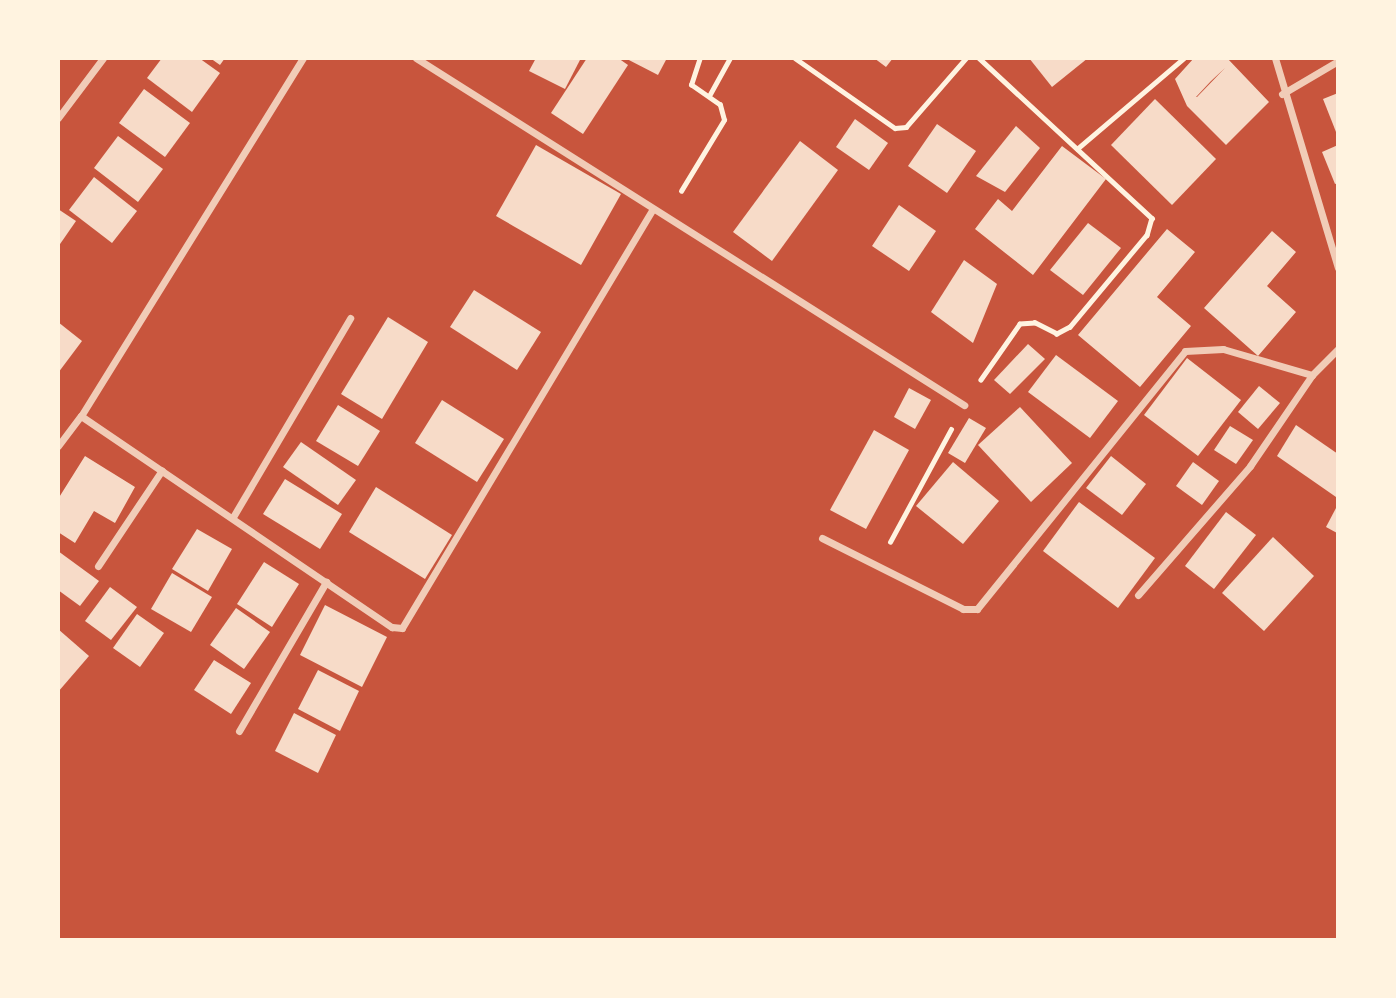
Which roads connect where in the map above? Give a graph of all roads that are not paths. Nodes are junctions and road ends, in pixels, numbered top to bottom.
1 (103, 58) edge
2 (303, 58) edge
3 (416, 58) edge
4 (1275, 58) edge
5 (1338, 61) edge
6 (1282, 94) junction
7 (58, 118) edge
8 (653, 209) junction
9 (1338, 268) edge
10 (350, 318) dead end
11 (1338, 349) edge
12 (1312, 375) junction
13 (964, 405) road end
14 (81, 416) junction
15 (58, 446) edge
16 (162, 470) junction
17 (233, 517) junction
18 (822, 538) dead end
19 (98, 566) dead end
20 (326, 582) junction
21 (1138, 595) dead end
22 (239, 731) dead end

1 - 7 street
2 - 14 street
3 - 8 street
4 - 6 street
5 - 6 street
6 - 9 street
8 - 13 street
8 - 20 street
10 - 17 street
11 - 12 street
12 - 18 street
12 - 21 street
14 - 15 street
14 - 16 street
16 - 17 street
16 - 19 street
17 - 20 street
20 - 22 street

